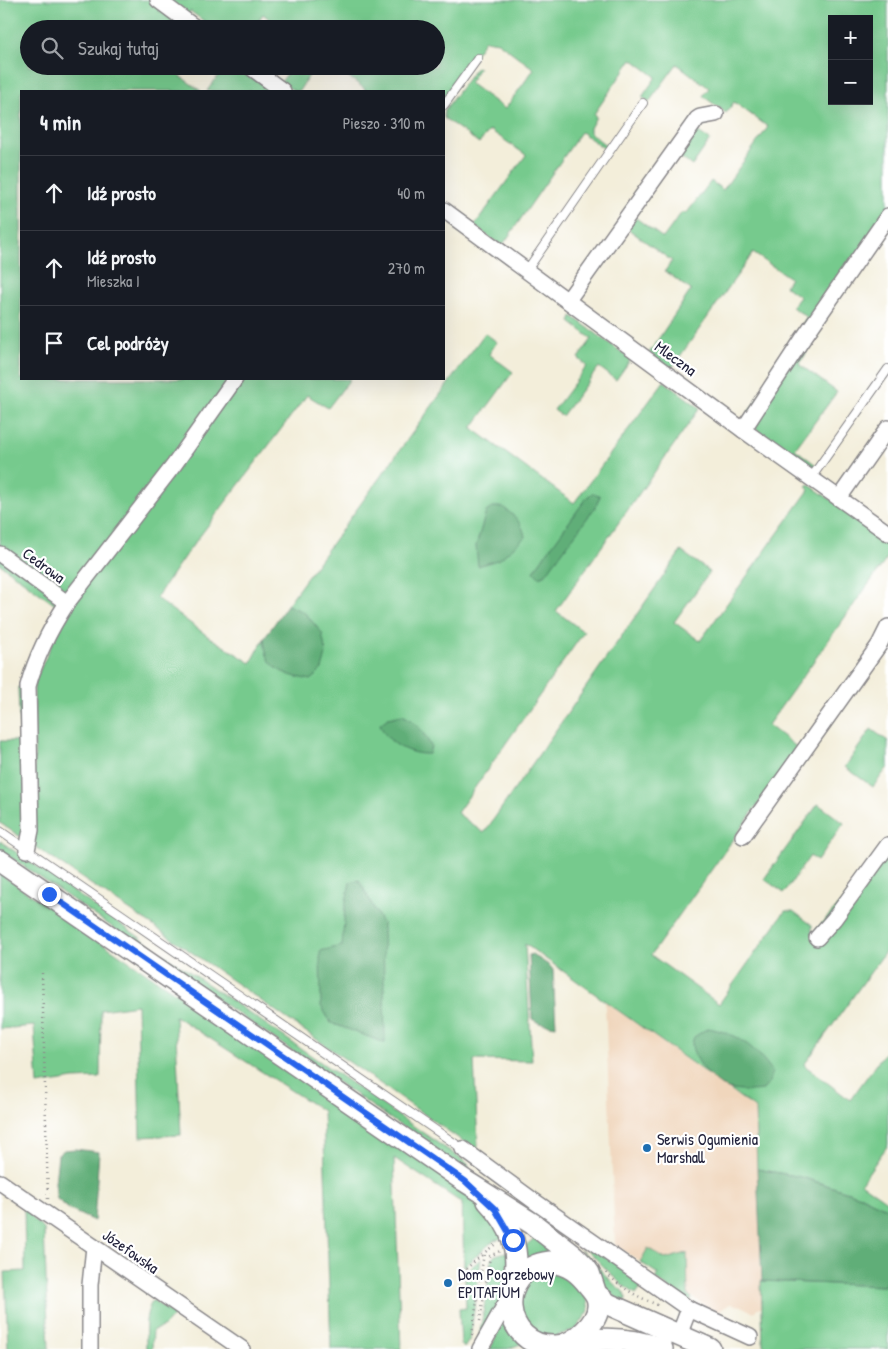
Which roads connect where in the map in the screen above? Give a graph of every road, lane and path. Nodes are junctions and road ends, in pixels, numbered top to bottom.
1 (158, 0) edge
2 (185, 20) edge
3 (478, 58) dead end
4 (261, 75) edge
5 (282, 90) edge
6 (643, 103) dead end
7 (445, 105) edge
8 (716, 114) dead end
9 (445, 211) edge
10 (888, 216) edge
11 (527, 270) junction
12 (568, 300) junction
13 (888, 370) edge
14 (234, 380) edge
15 (888, 428) edge
16 (743, 430) junction
17 (811, 478) junction
18 (839, 498) junction
19 (888, 533) edge
20 (0, 554) edge
21 (67, 603) junction
22 (888, 627) edge
23 (0, 831) edge
24 (743, 836) dead end
25 (888, 845) edge
26 (27, 850) junction
27 (0, 861) edge
28 (817, 938) dead end
29 (42, 973) dead end
30 (462, 1149) joint
31 (479, 1161) junction
32 (465, 1181) junction
33 (0, 1182) edge
34 (45, 1213) junction
35 (513, 1240) junction
36 (94, 1247) junction
37 (484, 1253) junction
38 (466, 1269) dead end
39 (511, 1292) junction
40 (596, 1294) junction
41 (689, 1308) junction
42 (678, 1335) junction
43 (750, 1337) dead end
44 (476, 1344) edge
45 (639, 1345) edge
46 (554, 1347) edge
47 (90, 1349) edge
48 (242, 1349) edge
49 (662, 1349) edge
50 (710, 1349) edge

1 - 2 street
3 - 7 lane
4 - 5 street
6 - 11 lane
8 - 12 street
9 - 11 street, Mleczna
10 - 16 street
11 - 12 street, Mleczna
12 - 16 street, Mleczna
13 - 17 lane
14 - 21 street
15 - 18 street
16 - 17 street, Mleczna
17 - 18 street, Mleczna
18 - 19 street, Mleczna
20 - 21 street, Cedrowa
21 - 26 street
22 - 24 street
23 - 26 lane
25 - 28 street
26 - 30 lane
27 - 32 street
29 - 34 path
30 - 31 street
31 - 32 street
31 - 41 street
32 - 35 street
32 - 40 street
33 - 34 street, Józefowska
34 - 36 street, Józefowska
35 - 37 path
35 - 39 street
36 - 47 street
36 - 48 street, Józefowska
37 - 38 path
37 - 44 path
39 - 40 street
39 - 44 street
39 - 46 street
40 - 42 street
40 - 46 street
41 - 42 street
41 - 43 street
42 - 50 street
45 - 46 street
45 - 49 street

